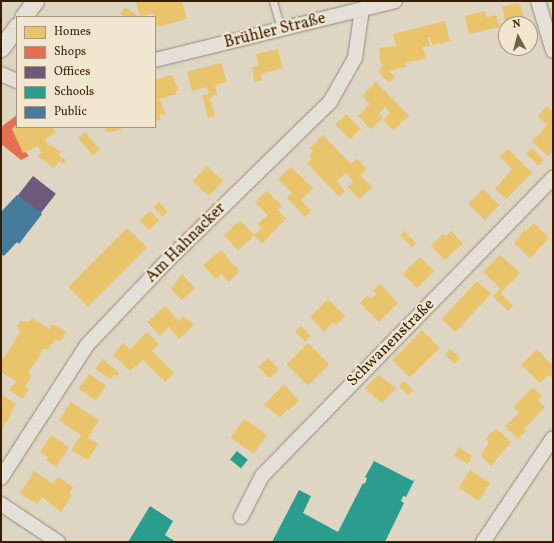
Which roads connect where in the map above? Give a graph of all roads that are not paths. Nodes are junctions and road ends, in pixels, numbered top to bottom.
1 (35, 1) edge
2 (273, 1) edge
3 (395, 1) edge
4 (538, 1) edge
5 (367, 6) edge
6 (24, 16) edge
7 (16, 27) edge
8 (281, 29) junction
9 (1, 48) edge
10 (553, 50) edge
11 (156, 60) edge
12 (1, 74) edge
13 (16, 81) edge
14 (553, 178) edge
15 (553, 438) edge
16 (1, 478) edge
17 (1, 504) edge
18 (241, 517) dead end
19 (58, 542) edge
20 (483, 542) edge

1 - 6 street
2 - 8 lane
3 - 5 street, Brühler Straße
4 - 10 street
5 - 8 street, Brühler Straße
5 - 16 street, Am Hahnacker
7 - 9 street
8 - 11 street, Brühler Straße
12 - 13 street
14 - 18 street, Schwanenstraße
15 - 20 street
17 - 19 street

